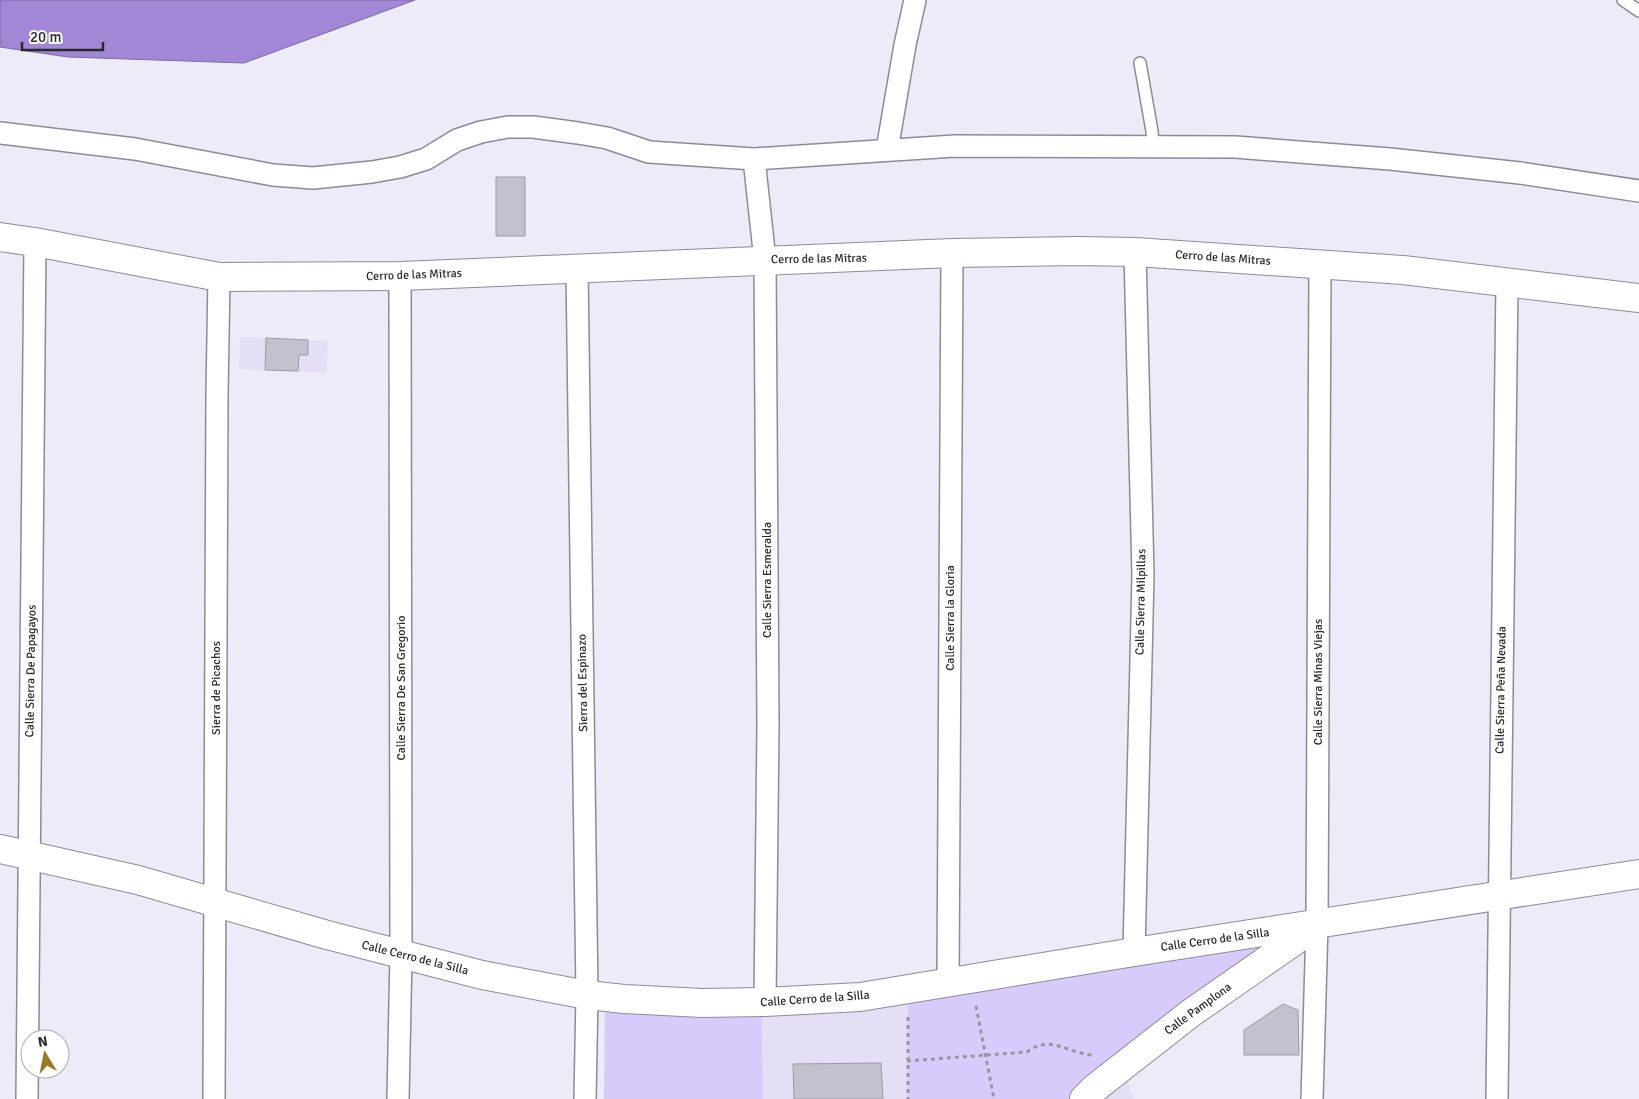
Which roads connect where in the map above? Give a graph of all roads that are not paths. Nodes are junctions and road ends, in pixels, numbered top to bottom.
1 (915, 0) edge
2 (1624, 0) edge
3 (1639, 12) edge
4 (1140, 63) dead end
5 (0, 133) edge
6 (1153, 146) junction
7 (887, 150) junction
8 (754, 159) junction
9 (1639, 191) edge
10 (0, 237) edge
11 (36, 242) junction
12 (1135, 252) junction
13 (952, 253) junction
14 (765, 260) junction
15 (1320, 264) junction
16 (577, 268) junction
17 (400, 276) junction
18 (219, 277) junction
19 (1507, 281) junction
20 (1639, 298) edge
21 (0, 849) edge
22 (29, 855) junction
23 (1639, 874) edge
24 (1498, 896) junction
25 (216, 902) junction
26 (1317, 925) junction
27 (1134, 952) junction
28 (400, 954) junction
29 (948, 984) junction
30 (587, 995) junction
31 (765, 1002) junction
32 (1094, 1095) edge
33 (27, 1099) edge
34 (214, 1099) edge
35 (398, 1099) edge
36 (585, 1099) edge
37 (1312, 1099) edge
38 (1497, 1099) edge

1 - 7 street
2 - 3 lane
4 - 6 lane
5 - 8 street
6 - 7 street
6 - 9 street
7 - 8 street
8 - 14 street, Calle Sierra Esmeralda
10 - 11 street, Cerro de las Mitras
11 - 18 street, Cerro de las Mitras
11 - 22 street, Calle Sierra De Papagayos
12 - 13 street, Cerro de las Mitras
12 - 15 street, Cerro de las Mitras
12 - 27 street, Calle Sierra Milpillas
13 - 14 street, Cerro de las Mitras
13 - 29 street, Calle Sierra la Gloria
14 - 16 street, Cerro de las Mitras
14 - 31 street, Calle Sierra Esmeralda
15 - 19 street, Cerro de las Mitras
15 - 26 street, Calle Sierra Minas Viejas
16 - 17 street, Cerro de las Mitras
16 - 30 street, Sierra del Espinazo
17 - 18 street, Cerro de las Mitras
17 - 28 street, Calle Sierra De San Gregorio
18 - 25 street, Sierra de Picachos
19 - 20 street, Cerro de las Mitras
19 - 24 street, Calle Sierra Peña Nevada
21 - 22 street, Calle Cerro de la Silla
22 - 25 street, Calle Cerro de la Silla
22 - 33 street, Calle Sierra De Papagayos
23 - 24 street, Calle Cerro de la Silla
24 - 26 street, Calle Cerro de la Silla
24 - 38 street, Calle Sierra Peña Nevada
25 - 28 street, Calle Cerro de la Silla
25 - 34 street, Sierra de Picachos
26 - 27 street, Calle Cerro de la Silla
26 - 32 street, Calle Pamplona
26 - 37 street, Calle Sierra Minas Viejas
27 - 29 street, Calle Cerro de la Silla
28 - 30 street, Calle Cerro de la Silla
28 - 35 street, Calle Sierra De San Gregorio
29 - 31 street, Calle Cerro de la Silla
30 - 31 street, Calle Cerro de la Silla
30 - 36 street, Sierra del Espinazo

